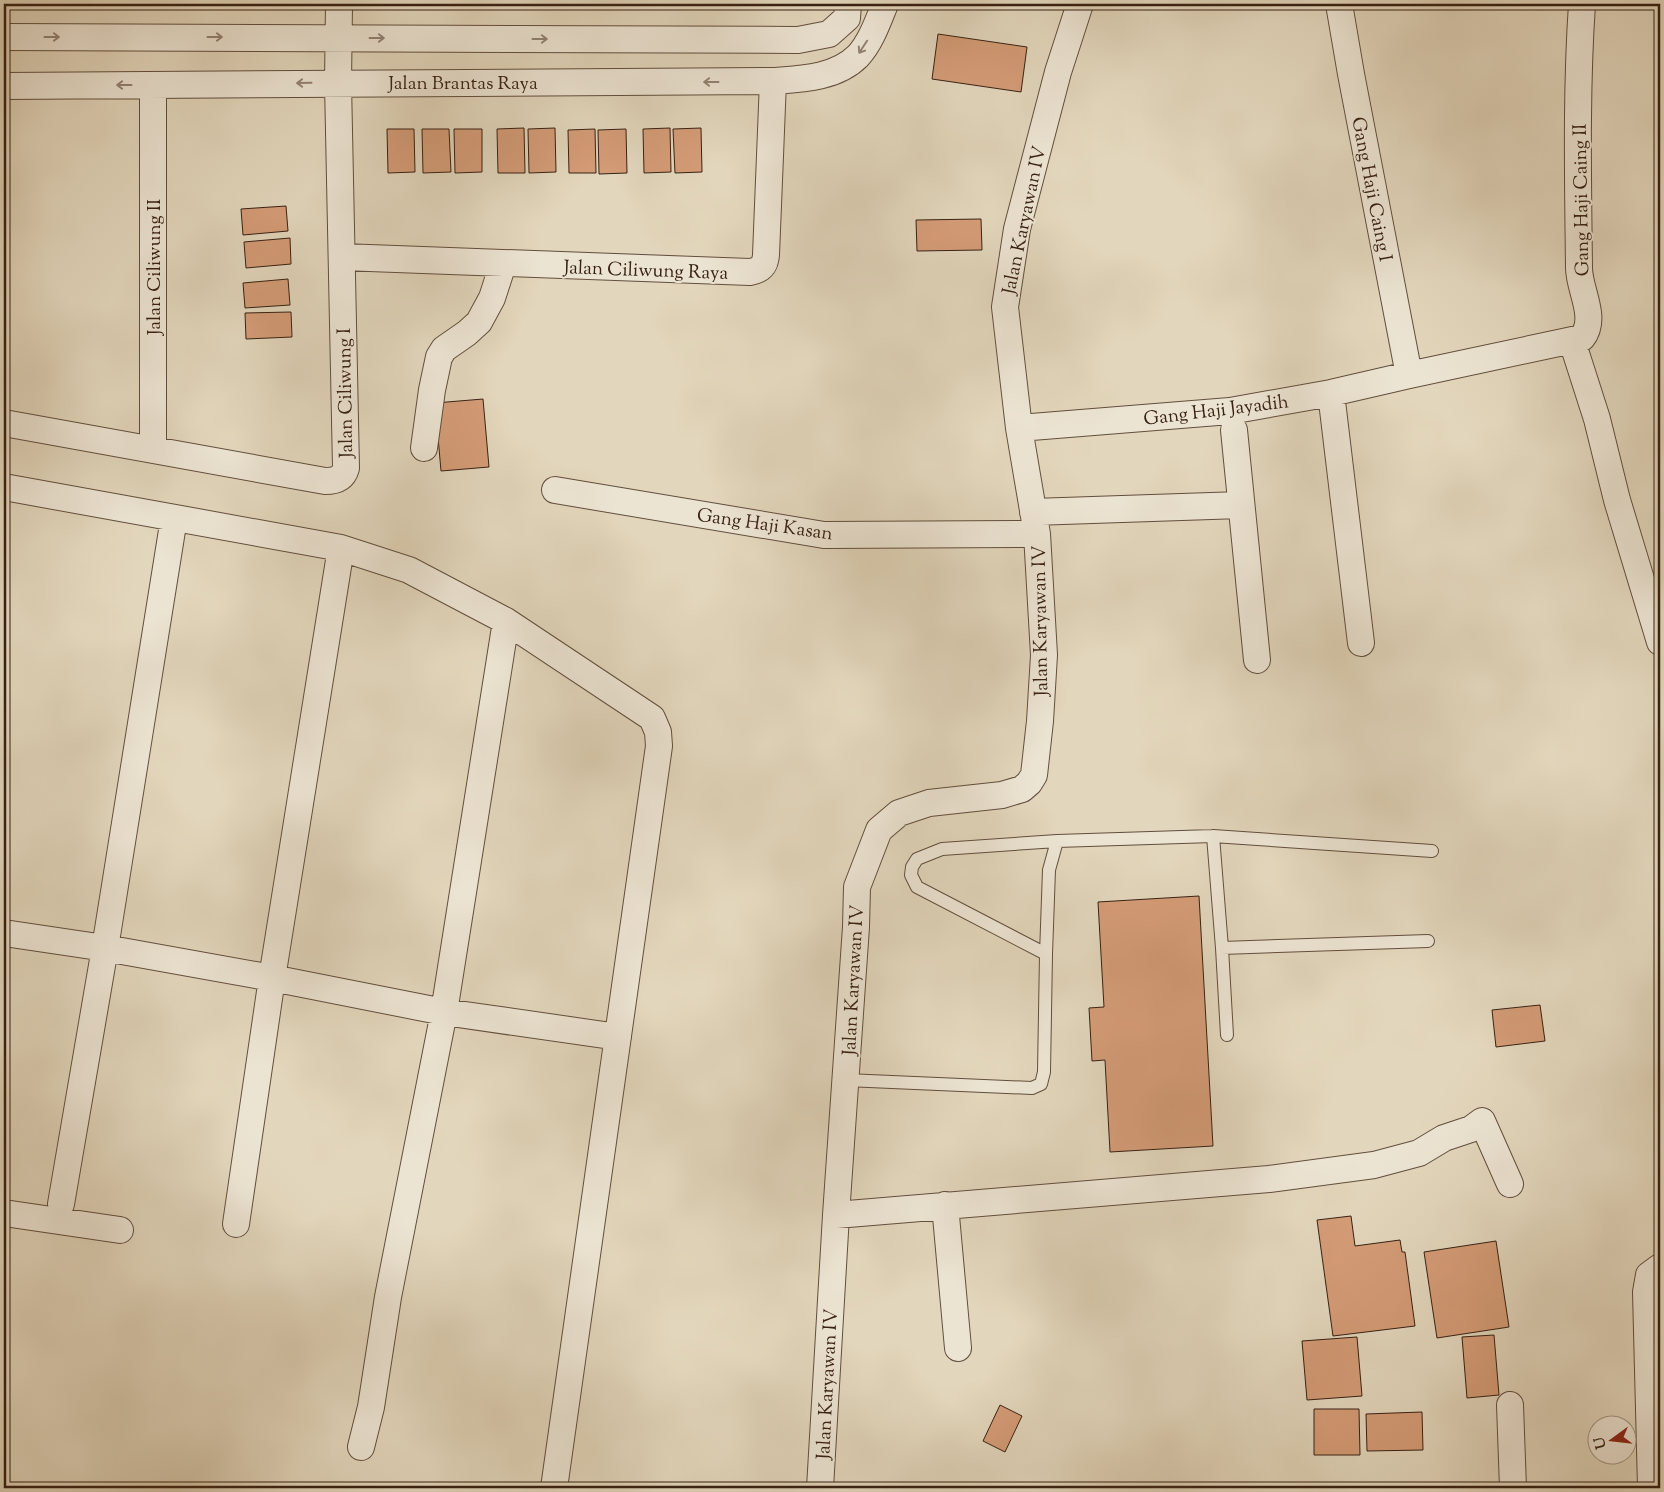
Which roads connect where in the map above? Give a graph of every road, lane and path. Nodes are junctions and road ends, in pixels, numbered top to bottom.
1 (338, 4) edge
2 (848, 4) edge
3 (885, 4) edge
4 (1080, 4) edge
5 (1339, 4) edge
6 (1582, 4) edge
7 (4, 37) edge
8 (338, 38) junction
9 (774, 81) junction
10 (338, 83) junction
11 (153, 85) junction
12 (4, 86) edge
13 (342, 257) junction
14 (503, 264) junction
15 (1572, 341) junction
16 (1409, 374) junction
17 (1331, 394) junction
18 (4, 423) edge
19 (1020, 428) junction
20 (1234, 430) dead end
21 (424, 448) dead end
22 (153, 450) junction
23 (4, 487) edge
24 (555, 490) dead end
25 (1240, 505) junction
26 (174, 518) junction
27 (1035, 523) junction
28 (341, 548) junction
29 (506, 621) junction
30 (1361, 642) dead end
31 (1660, 642) edge
32 (1257, 660) dead end
33 (1213, 836) junction
34 (1057, 840) junction
35 (1432, 852) dead end
36 (4, 933) edge
37 (1428, 941) dead end
38 (105, 948) junction
39 (1222, 948) junction
40 (1046, 954) junction
41 (272, 978) junction
42 (444, 1012) junction
43 (1227, 1035) dead end
44 (618, 1038) junction
45 (846, 1080) junction
46 (1510, 1184) dead end
47 (61, 1204) dead end
48 (945, 1205) junction
49 (4, 1213) edge
50 (836, 1215) junction
51 (236, 1224) dead end
52 (120, 1230) dead end
53 (1655, 1271) edge
54 (958, 1348) dead end
55 (1510, 1405) dead end
56 (361, 1447) dead end
57 (554, 1488) edge
58 (820, 1488) edge
59 (1513, 1488) edge
60 (1651, 1488) edge

1 - 8 street, Jalan Ciliwung I
8 -> 2 street
3 -> 9 street, Jalan Brantas Raya
4 - 19 street, Jalan Karyawan IV
5 - 16 street, Gang Haji Caing I
6 - 15 street, Gang Haji Caing II
7 -> 8 street
8 - 10 street, Jalan Ciliwung I
9 -> 10 street, Jalan Brantas Raya
9 - 14 street, Jalan Ciliwung Raya
10 -> 11 street, Jalan Brantas Raya
10 - 13 street, Jalan Ciliwung I
11 -> 12 street, Jalan Brantas Raya
11 - 22 street, Jalan Ciliwung II
13 - 14 street, Jalan Ciliwung Raya
13 - 22 street, Jalan Ciliwung I
14 - 21 street
15 - 16 street
15 - 31 street
16 - 17 street, Gang Haji Jayadih
17 - 19 street, Gang Haji Jayadih
17 - 30 street
18 - 22 street, Jalan Ciliwung I
19 - 27 street, Jalan Karyawan IV
20 - 25 street
23 - 26 street
24 - 27 street, Gang Haji Kasan
25 - 27 street, Gang Haji Kasan
25 - 32 street
26 - 28 street
26 - 38 street
27 - 45 street, Jalan Karyawan IV
28 - 29 street
28 - 41 street
29 - 42 street
29 - 44 street
33 - 34 lane
33 - 35 lane
33 - 39 lane
34 - 40 lane
34 - 40 lane
36 - 38 street
37 - 39 lane
38 - 41 street
38 - 47 street
39 - 43 lane
40 - 45 lane
41 - 42 street
41 - 51 street
42 - 44 street
42 - 56 street
44 - 57 street
45 - 50 street, Jalan Karyawan IV
46 - 48 street
48 - 50 street
48 - 54 street
49 - 52 street
50 - 58 street, Jalan Karyawan IV
53 - 60 street
55 - 59 street

